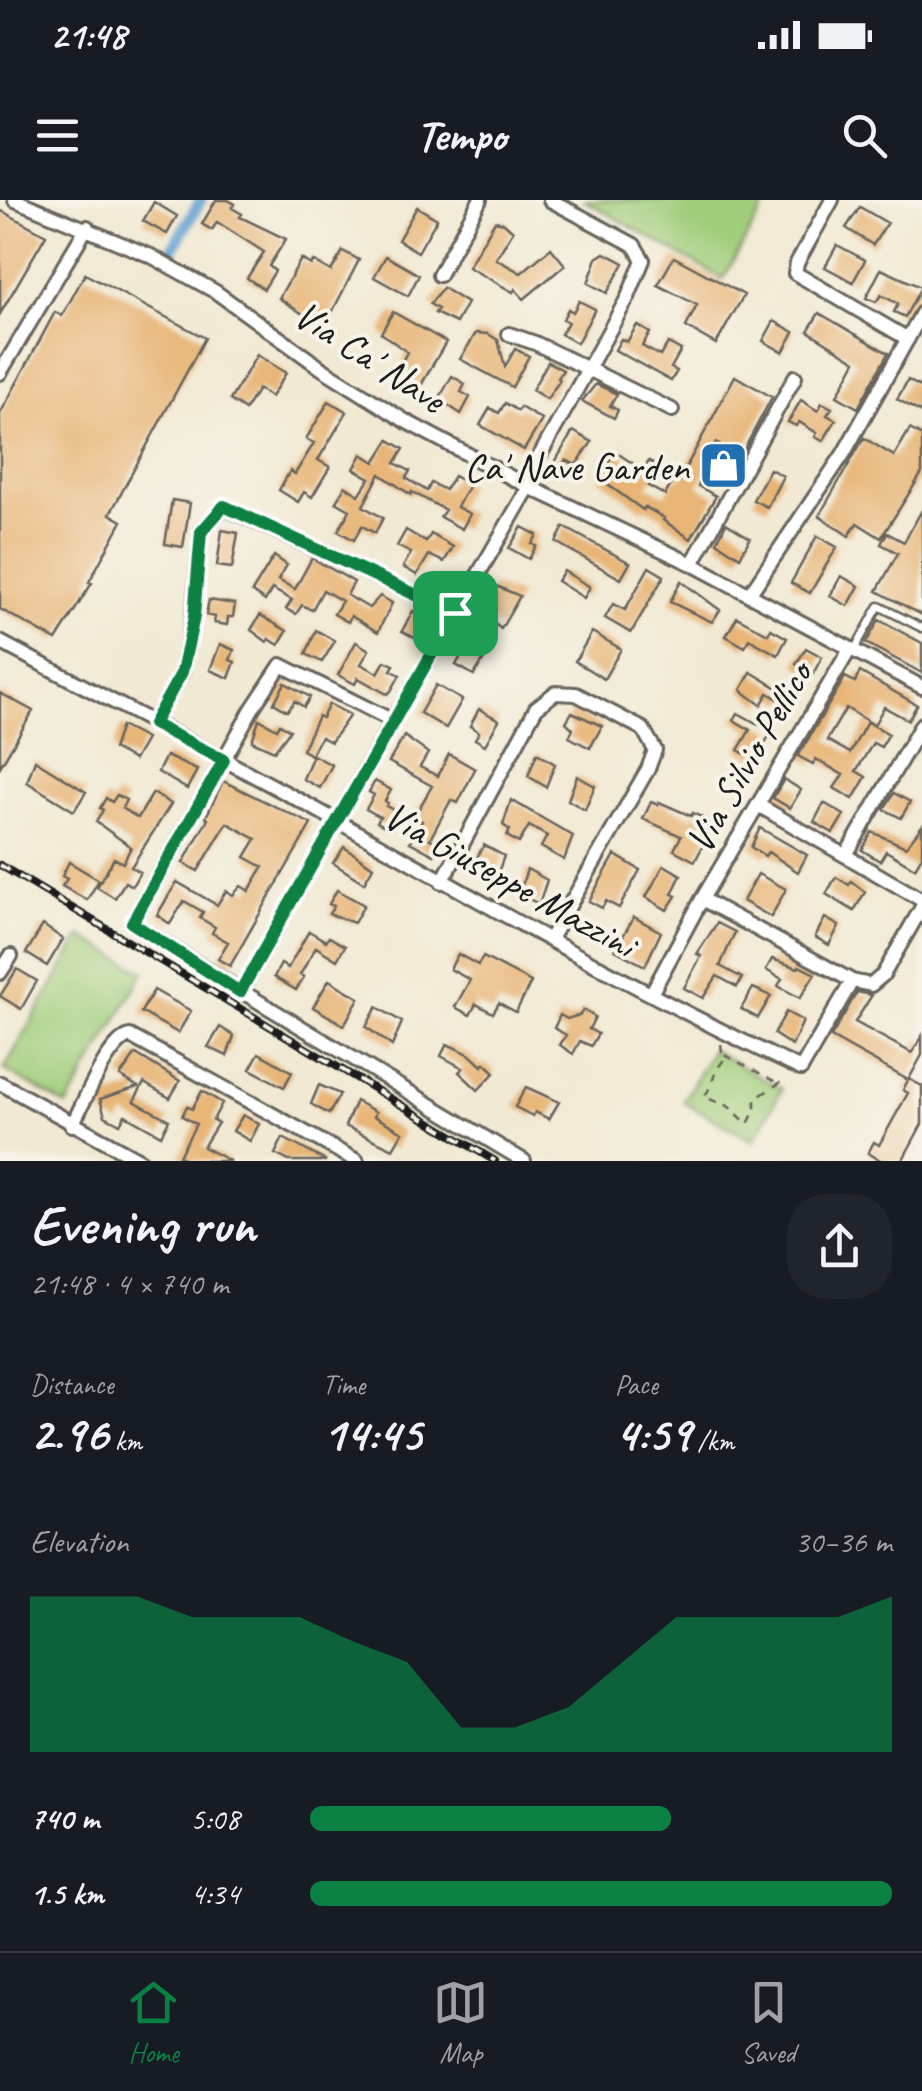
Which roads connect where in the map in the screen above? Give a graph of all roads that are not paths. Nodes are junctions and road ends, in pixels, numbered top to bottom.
1 (15, 200) edge
2 (480, 200) edge
3 (550, 200) edge
4 (832, 200) edge
5 (87, 227) junction
6 (439, 275) dead end
7 (922, 313) edge
8 (509, 334) dead end
9 (908, 340) junction
10 (588, 370) junction
11 (0, 373) edge
12 (795, 377) dead end
13 (672, 410) dead end
14 (526, 485) junction
15 (692, 564) junction
16 (749, 595) junction
17 (455, 613) junction
18 (922, 628) edge
19 (0, 642) edge
20 (852, 650) junction
21 (922, 687) edge
22 (392, 721) junction
23 (153, 724) junction
24 (922, 724) edge
25 (224, 760) junction
26 (758, 804) junction
27 (336, 820) junction
28 (846, 854) junction
29 (442, 882) junction
30 (702, 899) junction
31 (922, 904) edge
32 (550, 939) junction
33 (10, 956) dead end
34 (0, 974) edge
35 (852, 981) junction
36 (240, 992) junction
37 (651, 994) junction
38 (0, 1083) edge
39 (72, 1125) junction
40 (354, 1160) edge
41 (141, 1161) edge
42 (524, 1161) edge

1 - 5 street, Via Ca' Nave
2 - 6 street
3 - 10 street
4 - 9 street
5 - 11 street
5 - 14 street, Via Ca' Nave
7 - 9 street
8 - 10 street
9 - 16 street
10 - 13 street
10 - 14 street
12 - 15 street
14 - 15 street, Via Ca' Nave
14 - 17 street
15 - 16 street, Via Ca' Nave
16 - 20 street, Via Ca' Nave
17 - 22 street
17 - 23 street
18 - 20 lane
19 - 23 street, Via Giuseppe Mazzini
20 - 21 street, Via Ca' Nave
20 - 26 street, Via Silvio Pellico
22 - 25 street
22 - 27 street
23 - 25 street, Via Giuseppe Mazzini
24 - 28 street
25 - 27 street, Via Giuseppe Mazzini
25 - 36 street
26 - 28 street
26 - 30 street, Via Silvio Pellico
27 - 29 street, Via Giuseppe Mazzini
27 - 36 street
28 - 31 street
29 - 32 street, Via Giuseppe Mazzini
29 - 32 street
30 - 35 street, Via Silvio Pellico
30 - 37 street, Via Silvio Pellico
31 - 35 street
32 - 37 street, Via Giuseppe Mazzini
33 - 34 street
35 - 37 street, Via Giuseppe Mazzini
36 - 42 street
38 - 39 street
39 - 40 street
39 - 41 street

